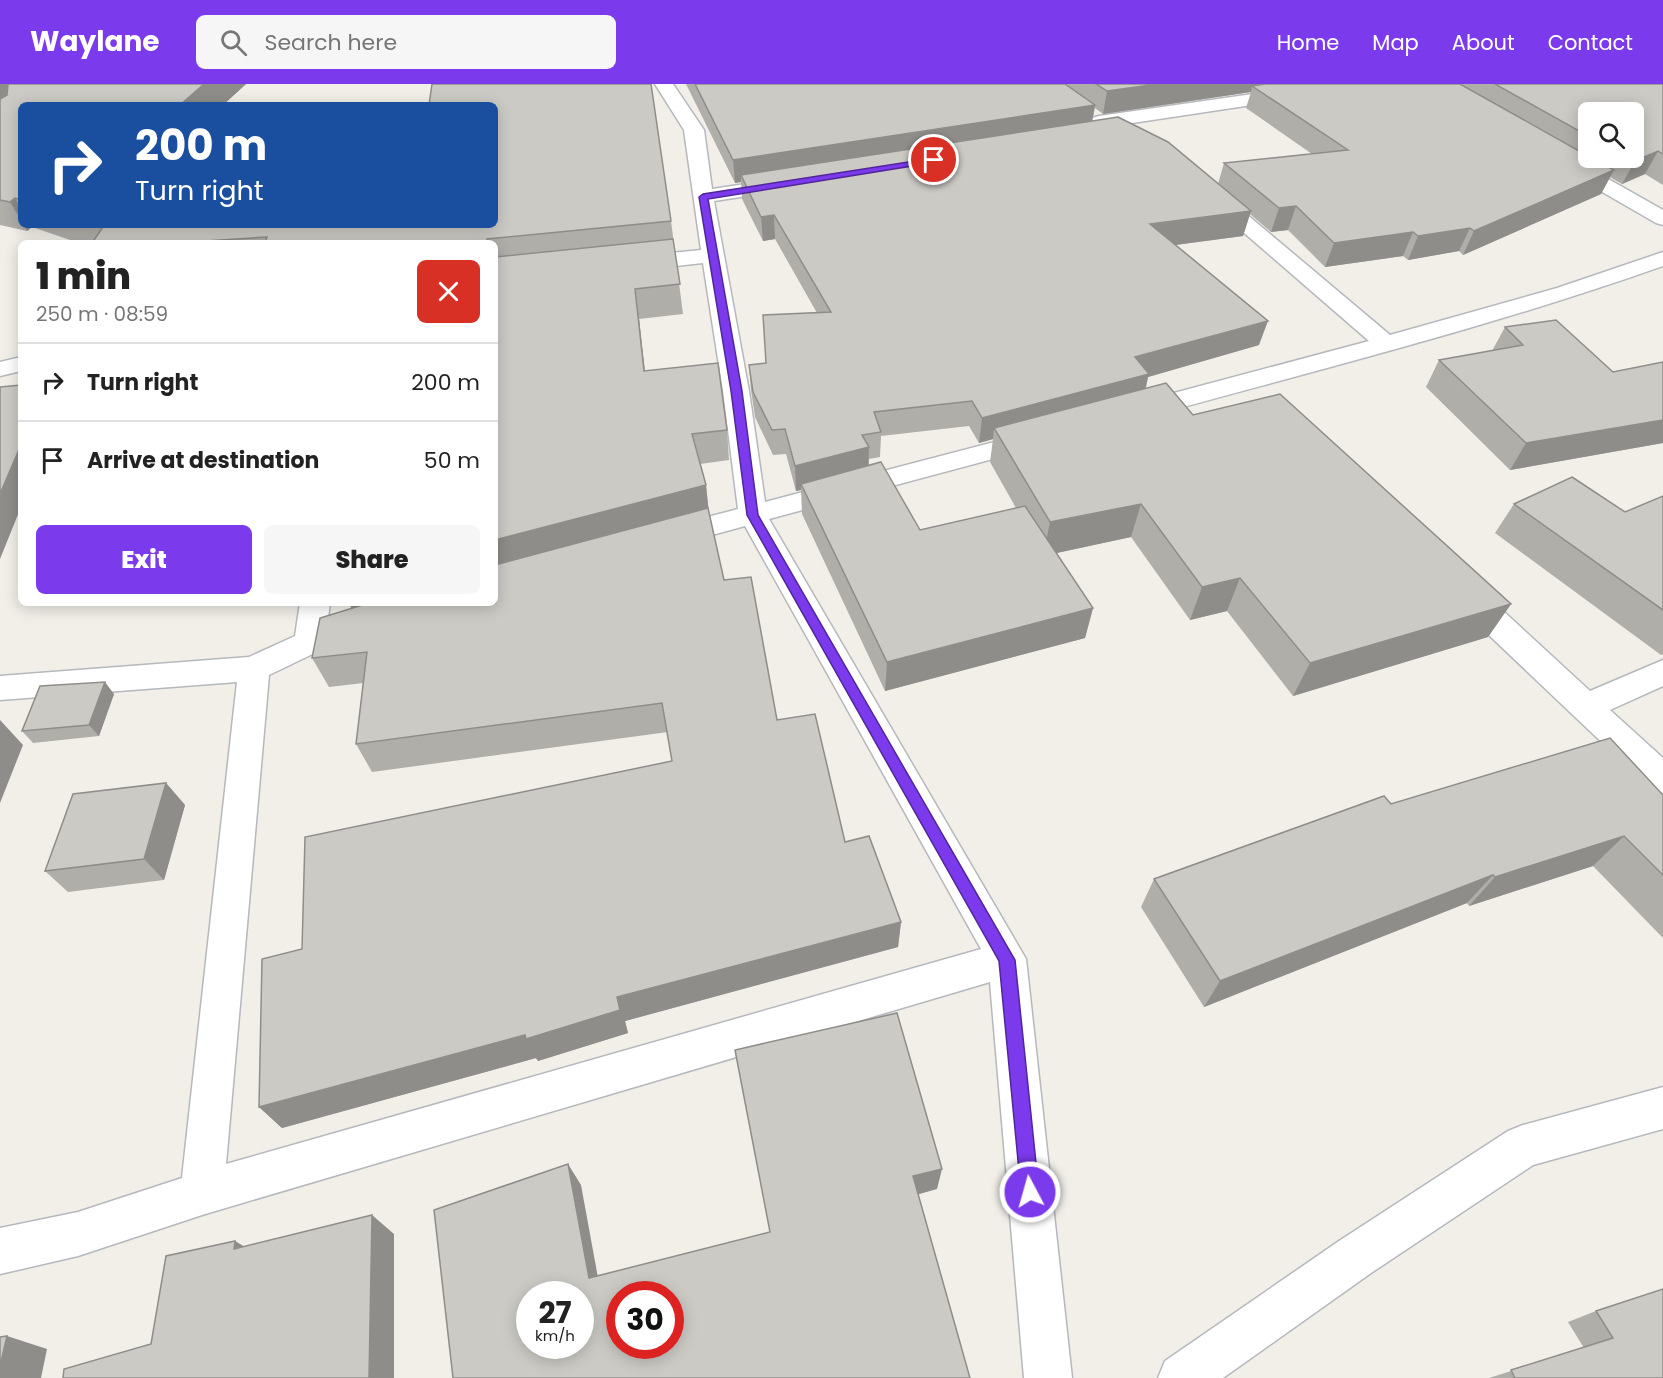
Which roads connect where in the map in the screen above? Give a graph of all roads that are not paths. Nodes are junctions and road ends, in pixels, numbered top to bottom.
1 (664, 84) edge
2 (1359, 84) edge
3 (1124, 134) edge
4 (1551, 154) edge
5 (807, 181) edge
6 (1198, 183) edge
7 (703, 197) junction
8 (1663, 219) edge
9 (713, 255) junction
10 (1663, 259) edge
11 (613, 266) edge
12 (1386, 344) junction
13 (18, 365) edge
14 (0, 369) edge
15 (1239, 384) junction
16 (1265, 408) edge
17 (1115, 417) edge
18 (1058, 432) edge
19 (753, 515) junction
20 (638, 545) edge
21 (1448, 578) edge
22 (315, 606) edge
23 (424, 606) edge
24 (310, 642) junction
25 (254, 669) junction
26 (1663, 672) edge
27 (0, 688) edge
28 (1586, 707) junction
29 (1663, 779) edge
30 (1007, 960) junction
31 (1663, 1108) edge
32 (202, 1193) junction
33 (0, 1251) edge
34 (1048, 1378) edge
35 (1182, 1378) edge

1 - 7 street
2 - 3 street
4 - 8 street
5 - 7 street
6 - 12 street
7 - 9 street
9 - 11 street
9 - 19 street
10 - 12 street
12 - 15 street
13 - 14 street
15 - 16 street
15 - 17 street
18 - 19 street
19 - 20 street
19 - 30 street
21 - 28 street
22 - 24 street
23 - 24 street
24 - 25 street
25 - 27 street
25 - 32 street
26 - 28 street
28 - 29 street
30 - 32 street
30 - 34 street
31 - 35 street
32 - 33 street

